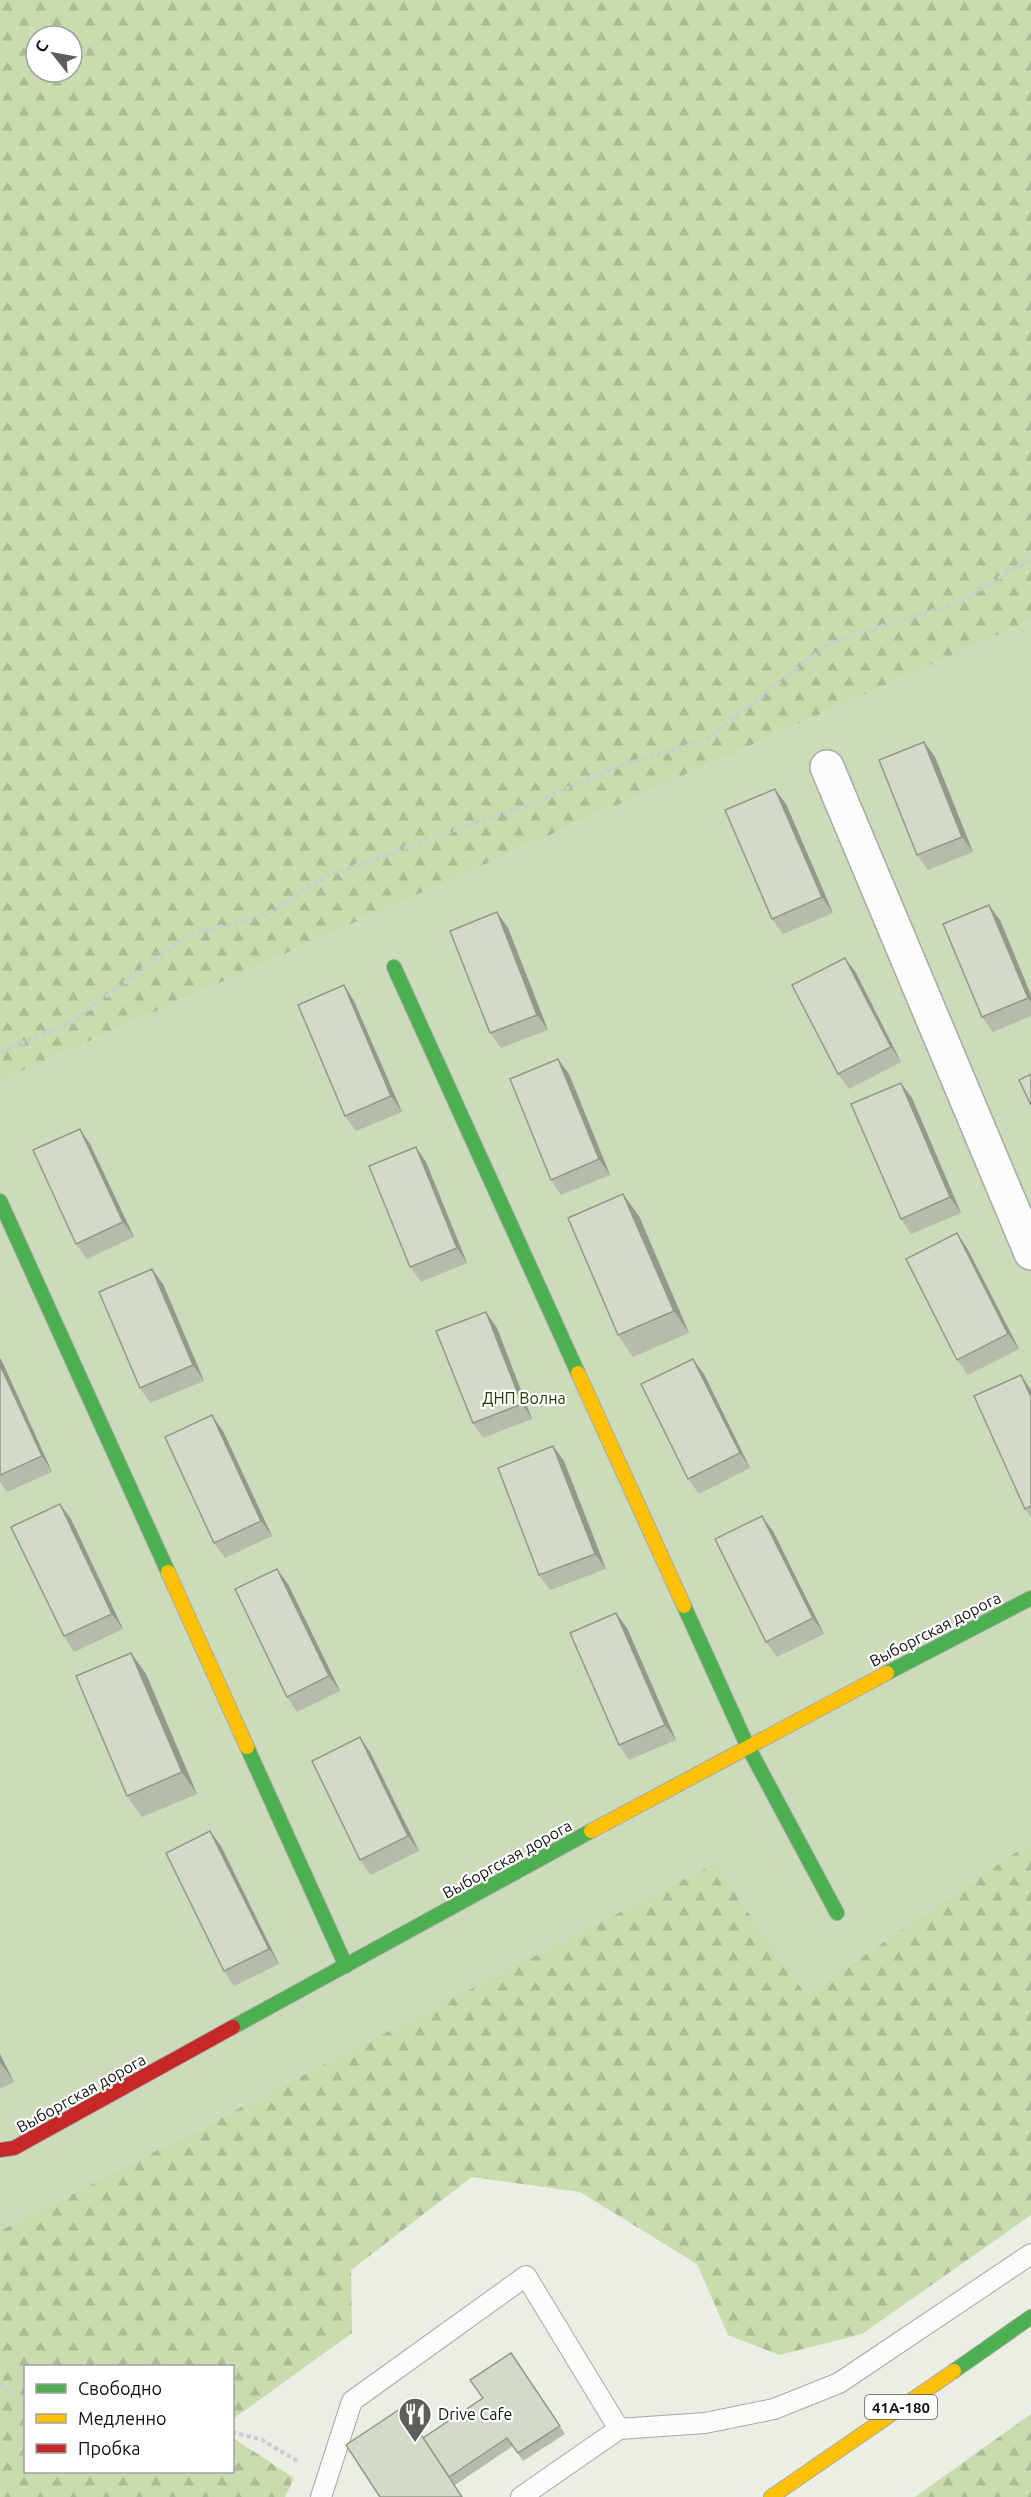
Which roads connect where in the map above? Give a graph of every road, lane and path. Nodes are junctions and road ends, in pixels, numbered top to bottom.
1 (1031, 558) edge
2 (827, 767) dead end
3 (394, 967) dead end
4 (0, 1052) edge
5 (0, 1201) edge
6 (1031, 1253) edge
7 (1031, 1598) edge
8 (747, 1745) junction
9 (837, 1913) dead end
10 (346, 1966) junction
11 (0, 2150) edge
12 (1031, 2254) edge
13 (1031, 2318) edge
14 (0, 2384) edge
15 (24, 2398) edge
16 (619, 2429) junction
17 (234, 2433) edge
18 (324, 2488) edge
19 (521, 2497) edge
20 (771, 2497) edge

1 - 4 path
2 - 6 street
3 - 8 street
5 - 10 street
7 - 8 street, Выборгская дорога
8 - 9 street
8 - 10 street, Выборгская дорога
10 - 11 street, Выборгская дорога
12 - 16 lane
13 - 20 street, 41А-180
14 - 15 path
16 - 18 lane
16 - 19 lane
17 - 18 path

